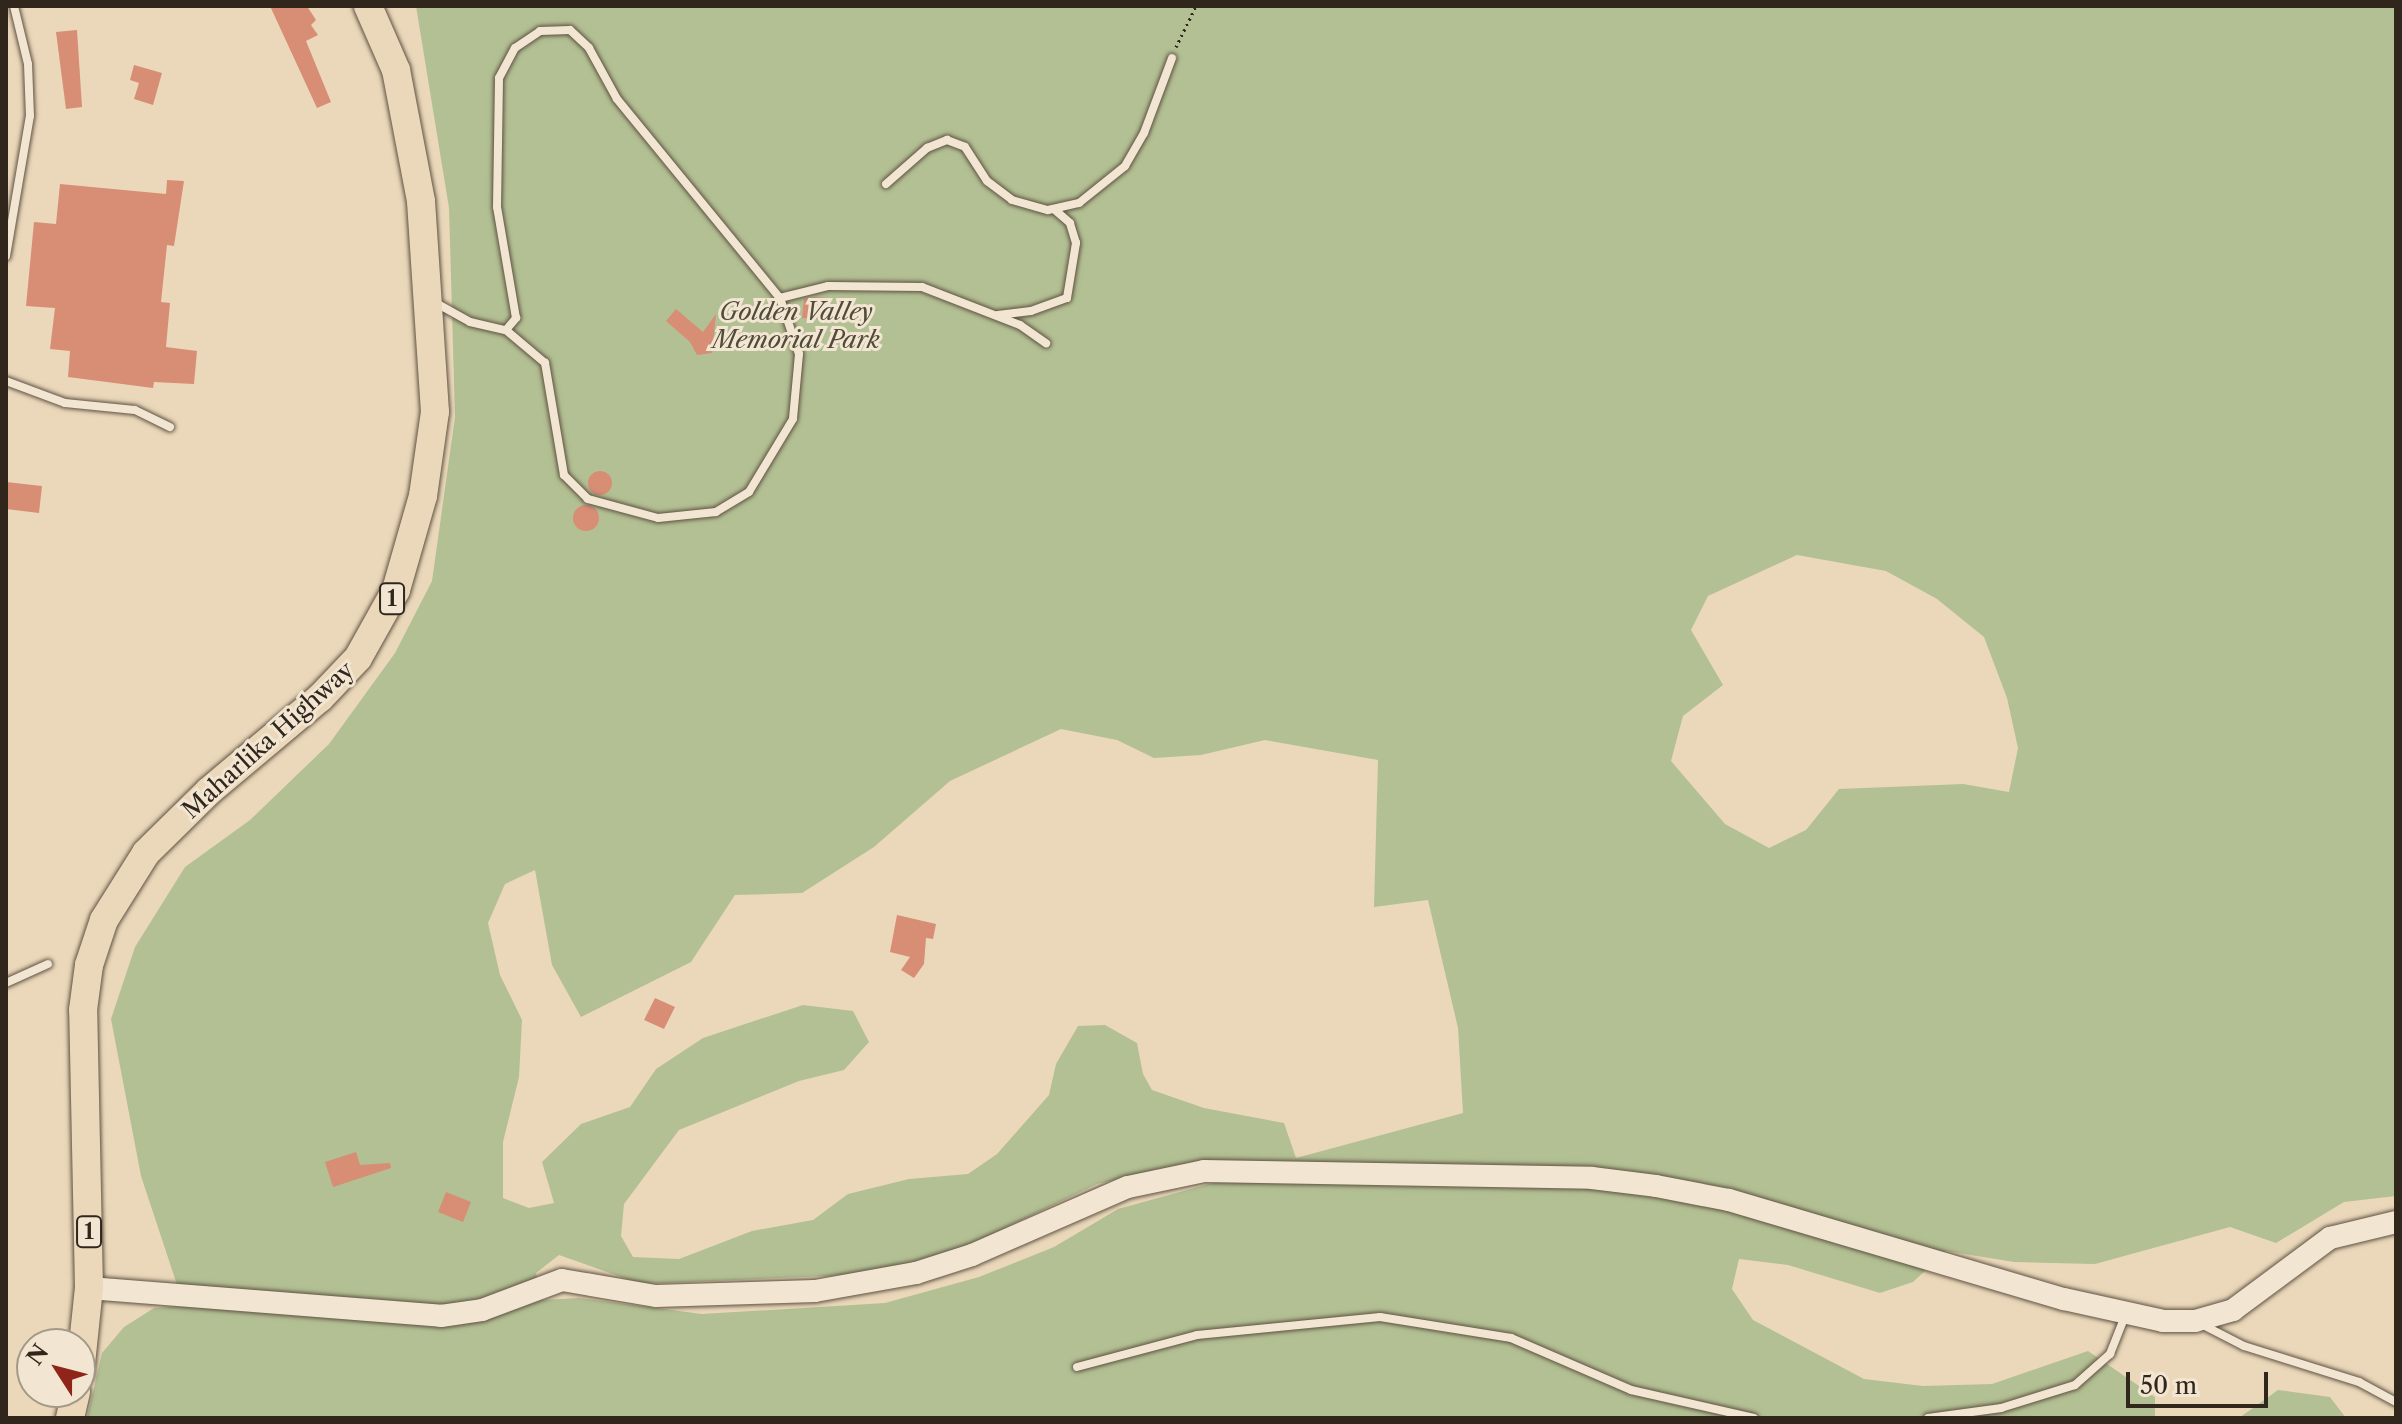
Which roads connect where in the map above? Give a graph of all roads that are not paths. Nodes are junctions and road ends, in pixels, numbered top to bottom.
1 (14, 6) edge
2 (368, 6) edge
3 (1172, 58) road end
4 (886, 184) dead end
5 (1055, 210) junction
6 (6, 256) edge
7 (429, 298) junction
8 (780, 298) junction
9 (997, 315) junction
10 (506, 330) junction
11 (1046, 343) dead end
12 (6, 381) edge
13 (170, 427) dead end
14 (48, 964) dead end
15 (6, 983) edge
16 (2396, 1222) edge
17 (89, 1288) junction
18 (2126, 1313) junction
19 (2195, 1321) junction
20 (85, 1328) edge
21 (1077, 1367) dead end
22 (2396, 1402) edge
23 (1754, 1418) edge
24 (1928, 1418) edge

1 - 6 lane
2 - 7 highway, Maharlika Highway / 1
3 - 5 lane
4 - 5 lane
5 - 9 lane
7 - 10 lane
7 - 17 highway, Maharlika Highway / 1
8 - 9 lane
8 - 10 lane
8 - 10 lane
9 - 11 lane
12 - 13 lane
14 - 15 lane
16 - 19 main road
17 - 18 main road
17 - 20 highway, Maharlika Highway / 1
18 - 19 main road
18 - 24 lane
19 - 22 lane
21 - 23 lane

